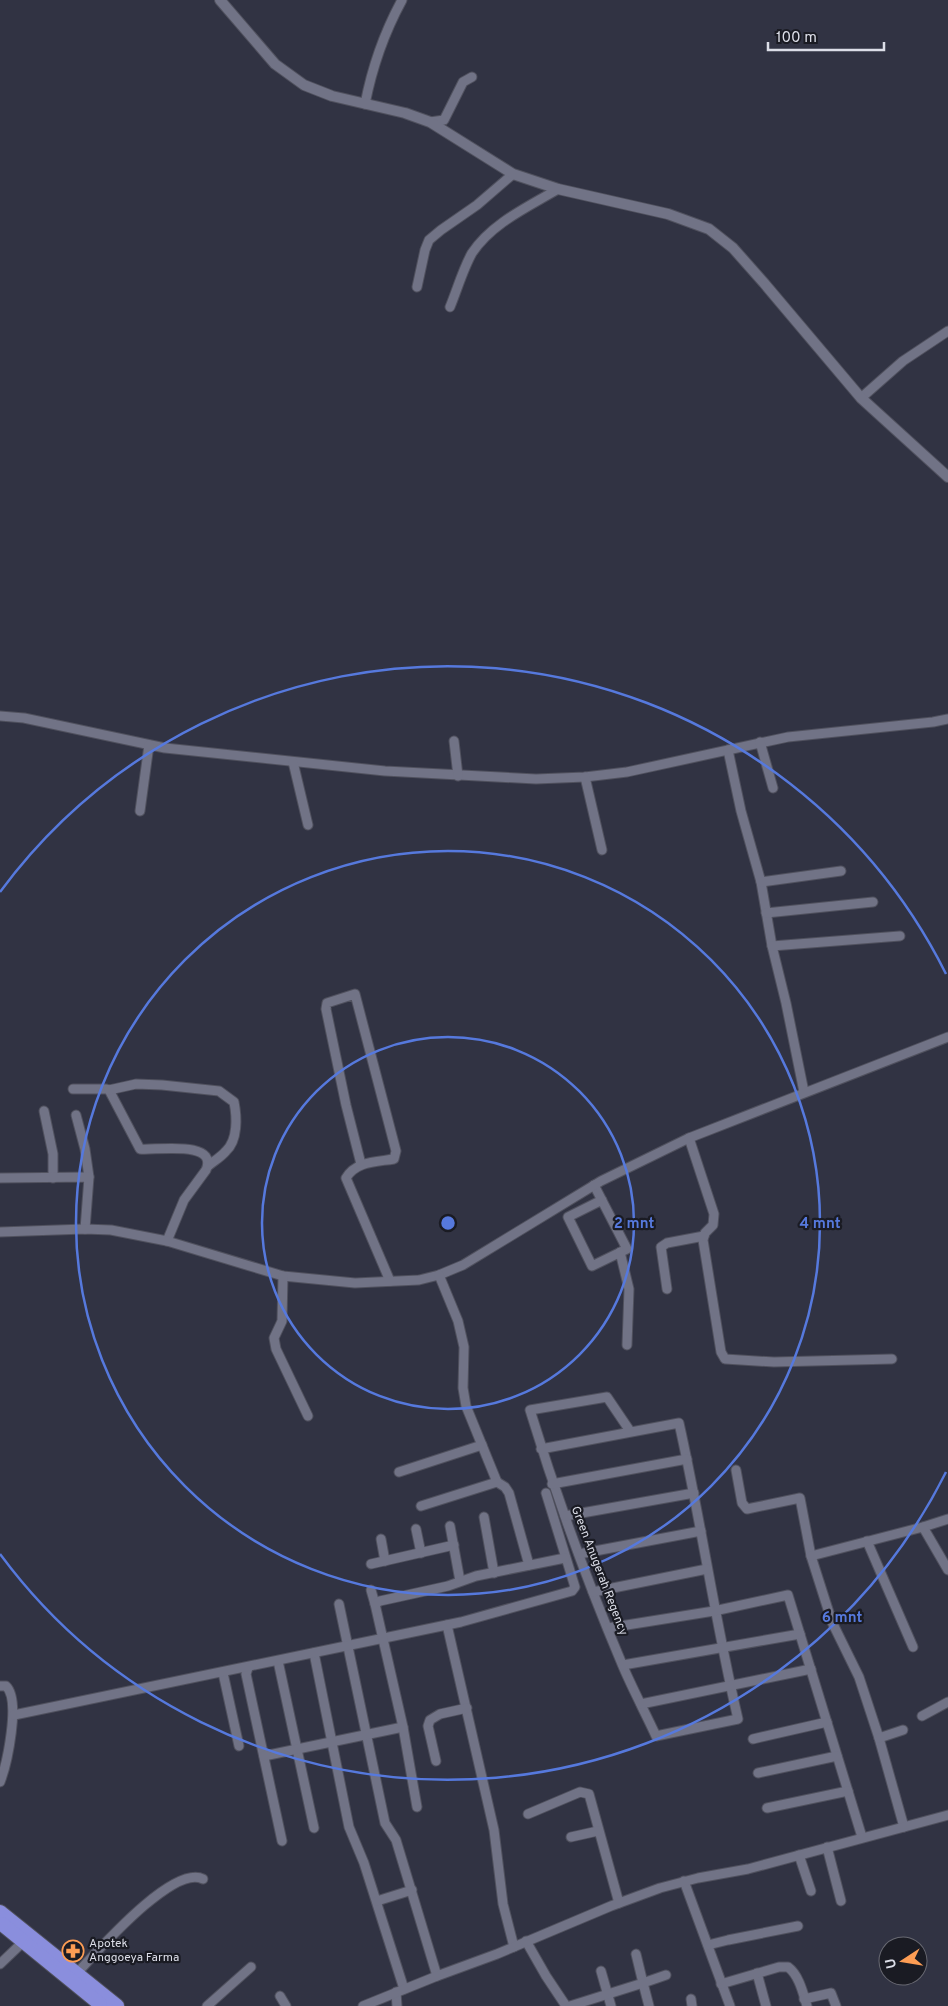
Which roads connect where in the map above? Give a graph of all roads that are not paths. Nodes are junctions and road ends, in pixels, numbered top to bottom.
1 (220, 0) edge
2 (402, 0) edge
3 (472, 77) dead end
4 (364, 104) junction
5 (430, 122) junction
6 (513, 174) junction
7 (558, 189) junction
8 (417, 287) dead end
9 (450, 307) dead end
10 (948, 331) edge
11 (861, 398) junction
12 (948, 477) edge
13 (0, 716) edge
14 (948, 718) edge
15 (454, 741) dead end
16 (760, 742) junction
17 (149, 744) junction
18 (728, 750) junction
19 (293, 762) junction
20 (458, 776) junction
21 (585, 777) junction
22 (773, 788) dead end
23 (140, 811) dead end
24 (308, 825) dead end
25 (602, 850) dead end
26 (841, 871) dead end
27 (761, 882) junction
28 (873, 902) dead end
29 (766, 913) junction
30 (900, 936) dead end
31 (772, 946) junction
32 (948, 1037) edge
33 (73, 1089) dead end
34 (109, 1090) junction
35 (804, 1092) junction
36 (44, 1112) dead end
37 (76, 1115) dead end
38 (688, 1138) junction
39 (361, 1164) junction
40 (208, 1166) junction
41 (89, 1177) junction
42 (0, 1178) edge
43 (53, 1178) junction
44 (594, 1185) junction
45 (602, 1200) junction
46 (86, 1229) junction
47 (0, 1232) edge
48 (704, 1236) junction
49 (167, 1241) junction
50 (620, 1252) junction
51 (439, 1275) junction
52 (283, 1276) junction
53 (390, 1281) junction
54 (667, 1289) dead end
55 (627, 1345) dead end
56 (892, 1359) dead end
57 (308, 1416) dead end
58 (630, 1431) junction
59 (482, 1445) junction
60 (541, 1449) junction
61 (687, 1459) junction
62 (736, 1470) dead end
63 (399, 1472) dead end
64 (497, 1482) junction
65 (552, 1484) junction
66 (546, 1493) dead end
67 (694, 1493) junction
68 (421, 1506) dead end
69 (565, 1516) junction
70 (484, 1517) dead end
71 (948, 1519) edge
72 (450, 1526) dead end
73 (923, 1527) junction
74 (416, 1529) dead end
75 (701, 1531) junction
76 (381, 1539) dead end
77 (867, 1542) junction
78 (454, 1545) junction
79 (421, 1553) junction
80 (579, 1554) junction
81 (811, 1556) junction
82 (565, 1558) junction
83 (385, 1561) junction
84 (371, 1564) dead end
85 (529, 1565) junction
86 (707, 1569) junction
87 (948, 1570) edge
88 (494, 1572) junction
89 (460, 1581) junction
90 (371, 1590) dead end
91 (593, 1592) junction
92 (339, 1604) dead end
93 (375, 1604) junction
94 (714, 1610) junction
95 (446, 1625) junction
96 (608, 1628) junction
97 (800, 1634) junction
98 (382, 1638) junction
99 (347, 1645) junction
100 (913, 1647) dead end
101 (722, 1648) junction
102 (314, 1653) junction
103 (278, 1661) junction
104 (622, 1665) junction
105 (248, 1668) junction
106 (811, 1669) junction
107 (223, 1673) junction
108 (0, 1686) edge
109 (730, 1686) junction
110 (948, 1702) edge
111 (641, 1704) junction
112 (467, 1708) junction
113 (14, 1715) junction
114 (922, 1716) dead end
115 (827, 1722) junction
116 (403, 1727) junction
117 (903, 1730) dead end
118 (366, 1735) junction
119 (879, 1738) junction
120 (752, 1739) dead end
121 (331, 1742) junction
122 (239, 1746) dead end
123 (297, 1749) junction
124 (264, 1756) junction
125 (837, 1756) junction
126 (436, 1761) dead end
127 (758, 1773) dead end
128 (0, 1782) edge
129 (848, 1791) junction
130 (418, 1806) dead end
131 (767, 1808) dead end
132 (528, 1814) dead end
133 (948, 1815) edge
134 (314, 1828) dead end
135 (904, 1828) junction
136 (598, 1831) junction
137 (571, 1837) dead end
138 (862, 1838) junction
139 (282, 1840) dead end
140 (827, 1847) junction
141 (799, 1855) junction
142 (203, 1879) dead end
143 (684, 1881) junction
144 (412, 1890) junction
145 (811, 1891) dead end
146 (377, 1901) junction
147 (841, 1902) dead end
148 (620, 1903) junction
149 (0, 1912) edge
150 (0, 1922) edge
151 (798, 1926) dead end
152 (23, 1942) junction
153 (526, 1942) junction
154 (708, 1946) junction
155 (514, 1947) junction
156 (636, 1954) dead end
157 (0, 1964) edge
158 (251, 1967) dead end
159 (601, 1972) dead end
160 (77, 1973) junction
161 (757, 1974) junction
162 (666, 1975) dead end
163 (437, 1976) junction
164 (643, 1983) junction
165 (721, 1984) junction
166 (400, 1990) junction
167 (608, 1994) junction
168 (280, 1996) dead end
169 (805, 2002) edge
170 (102, 2006) edge
171 (118, 2006) edge
172 (207, 2006) edge
173 (286, 2006) edge
174 (363, 2006) edge
175 (397, 2006) edge
176 (568, 2006) edge
177 (611, 2006) edge
178 (649, 2006) edge
179 (730, 2006) edge
180 (766, 2006) edge
181 (836, 2006) edge

1 - 4 street
2 - 4 street
3 - 5 street
4 - 5 street
5 - 6 street
6 - 7 street
6 - 8 street
7 - 9 street
7 - 11 street
10 - 11 street
11 - 12 street
13 - 17 street
14 - 16 street
15 - 20 street
16 - 18 street
16 - 22 street
17 - 19 street
17 - 23 street
18 - 21 street
18 - 27 street
19 - 20 street
19 - 24 street
20 - 21 street
21 - 25 street
26 - 27 street
27 - 29 street
28 - 29 street
29 - 31 street
30 - 31 street
31 - 35 street
32 - 35 street
33 - 34 street
34 - 40 street
34 - 40 street
35 - 38 street
36 - 43 street
37 - 41 street
38 - 44 street
38 - 48 street
39 - 39 street
39 - 53 street
40 - 49 street
41 - 43 street
41 - 46 street
42 - 43 street
44 - 45 street
44 - 51 street
45 - 50 street
45 - 50 street
46 - 47 street
46 - 49 street
48 - 54 street
48 - 56 street
49 - 52 street
50 - 55 street
51 - 53 street
51 - 59 street
52 - 53 street
52 - 57 street
58 - 60 street
58 - 60 street, Green Anugerah Regency
58 - 61 street
59 - 63 street
59 - 64 street
60 - 65 street, Green Anugerah Regency
61 - 65 street
61 - 67 street
62 - 81 street
64 - 68 street
64 - 85 street
65 - 69 street, Green Anugerah Regency
66 - 82 street
67 - 69 street
67 - 75 street
69 - 80 street, Green Anugerah Regency
70 - 88 street
71 - 73 street
72 - 78 street
73 - 77 street
73 - 87 street
74 - 79 street
75 - 80 street
75 - 86 street
76 - 83 street
77 - 81 street
77 - 100 street
78 - 79 street
78 - 89 street
79 - 83 street
80 - 91 street, Green Anugerah Regency
81 - 119 street
82 - 85 street
82 - 95 street
83 - 84 street
85 - 88 street
86 - 91 street
86 - 94 street
88 - 89 street
89 - 93 street
90 - 93 street
91 - 96 street, Green Anugerah Regency
92 - 99 street
93 - 98 street
94 - 96 street
94 - 97 street
94 - 101 street
95 - 98 street
95 - 112 street
96 - 104 street, Green Anugerah Regency
97 - 101 street
97 - 106 street
98 - 99 street
98 - 116 street
99 - 102 street
99 - 118 street
101 - 104 street
101 - 109 street
102 - 103 street
102 - 121 street
103 - 105 street
103 - 123 street
104 - 111 street, Green Anugerah Regency
105 - 107 street
105 - 124 street
106 - 109 street
106 - 115 street
107 - 113 street
107 - 122 street
108 - 113 street
109 - 111 street
109 - 111 street, Green Anugerah Regency
110 - 114 street
112 - 126 street
112 - 155 street
113 - 128 street
115 - 120 street
115 - 125 street
116 - 118 street
116 - 130 street
117 - 119 street
118 - 121 street
118 - 144 street
119 - 135 street
121 - 123 street
121 - 146 street
123 - 124 street
123 - 134 street
124 - 139 street
125 - 127 street
125 - 129 street
129 - 131 street
129 - 138 street
132 - 136 street
133 - 135 street
135 - 138 street
136 - 137 street
136 - 148 street
138 - 140 street
140 - 141 street
140 - 147 street
141 - 143 street
141 - 145 street
142 - 160 street
143 - 148 street
143 - 154 street
144 - 146 street
144 - 163 street
146 - 166 street
148 - 153 street
149 - 160 highway
150 - 152 highway
151 - 154 street
152 - 157 street
152 - 170 highway
153 - 155 street
153 - 176 street
154 - 165 street
155 - 163 street
156 - 164 street
158 - 172 street
159 - 167 street
160 - 171 highway
161 - 165 street
161 - 169 street
161 - 180 street
162 - 164 street
163 - 166 street
164 - 167 street
164 - 178 street
165 - 179 street
166 - 174 street
166 - 175 street
167 - 176 street
167 - 177 street
168 - 173 street
169 - 181 street

